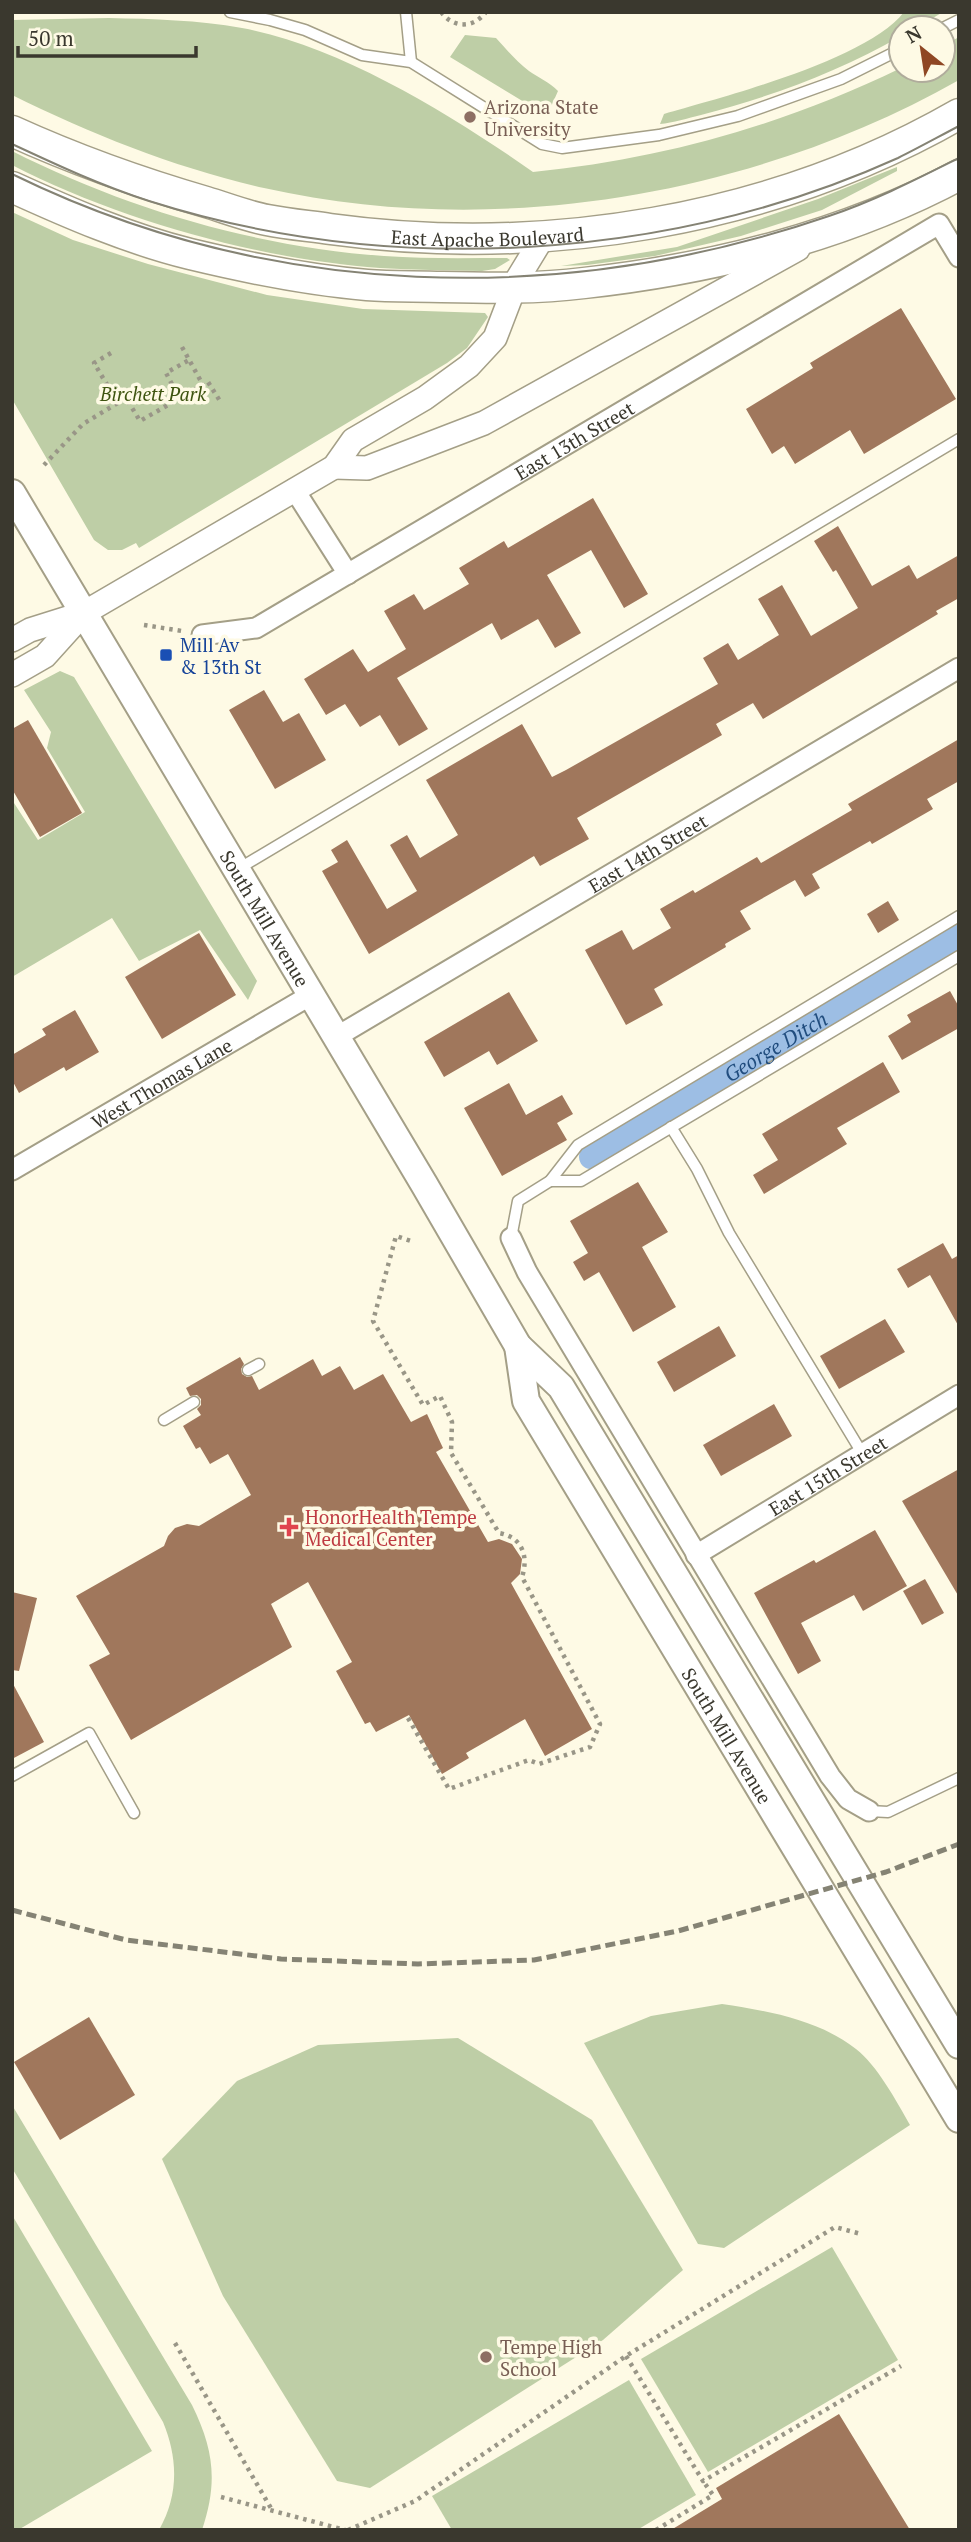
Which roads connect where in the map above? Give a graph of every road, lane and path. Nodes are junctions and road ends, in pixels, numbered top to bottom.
1 (230, 12) edge
2 (405, 12) edge
3 (441, 12) edge
4 (485, 12) edge
5 (271, 16) edge
6 (887, 56) edge
7 (411, 62) junction
8 (959, 114) edge
9 (12, 131) edge
10 (959, 175) edge
11 (12, 187) edge
12 (834, 229) junction
13 (542, 237) junction
14 (959, 257) edge
15 (515, 288) junction
16 (181, 347) dead end
17 (111, 353) dead end
18 (189, 360) junction
19 (203, 385) junction
20 (180, 399) junction
21 (220, 401) dead end
22 (118, 403) junction
23 (959, 439) edge
24 (44, 465) dead end
25 (334, 467) junction
26 (294, 489) junction
27 (12, 492) edge
28 (348, 574) junction
29 (84, 613) junction
30 (145, 625) dead end
31 (202, 635) joint
32 (12, 640) edge
33 (959, 668) edge
34 (12, 676) edge
35 (237, 869) junction
36 (959, 916) edge
37 (959, 956) edge
38 (311, 995) junction
39 (336, 1037) junction
40 (671, 1127) junction
41 (12, 1170) edge
42 (550, 1181) junction
43 (511, 1238) joint
44 (415, 1242) dead end
45 (518, 1346) junction
46 (259, 1364) dead end
47 (248, 1370) dead end
48 (959, 1395) edge
49 (194, 1402) dead end
50 (164, 1420) dead end
51 (862, 1453) junction
52 (696, 1555) junction
53 (408, 1718) dead end
54 (12, 1776) edge
55 (959, 1778) edge
56 (869, 1811) joint
57 (134, 1813) dead end
58 (959, 2045) edge
59 (959, 2119) edge
60 (862, 2234) dead end
61 (175, 2343) dead end
62 (626, 2356) junction
63 (901, 2366) dead end
64 (703, 2481) junction
65 (221, 2497) dead end
66 (272, 2510) junction
67 (346, 2530) edge
68 (656, 2530) edge

1 - 5 lane
2 - 7 lane
3 - 4 path
5 - 7 lane
6 - 7 lane
8 - 13 main road, East Apache Boulevard
9 - 13 main road, East Apache Boulevard
10 - 12 main road
11 - 15 main road
12 - 15 main road
12 - 25 street
13 - 15 street
14 - 28 street, East 13th Street
15 - 25 street
16 - 18 path
17 - 22 path
18 - 19 path
18 - 20 path
19 - 20 path
19 - 21 path
20 - 22 path
22 - 24 path
23 - 35 lane
25 - 26 street
26 - 28 street
26 - 29 street
27 - 29 main road, South Mill Avenue
28 - 31 street, East 13th Street
29 - 32 street
29 - 34 street
29 - 35 main road, South Mill Avenue
30 - 31 path
33 - 39 street, East 14th Street
35 - 38 main road, South Mill Avenue
36 - 42 lane
37 - 40 lane
38 - 39 main road, South Mill Avenue
38 - 41 street, West Thomas Lane
39 - 45 main road, South Mill Avenue
40 - 42 lane
40 - 51 lane
42 - 43 lane
43 - 52 street
44 - 53 path
45 - 58 main road, South Mill Avenue
45 - 59 main road, South Mill Avenue
46 - 47 lane
48 - 51 street, East 15th Street
49 - 50 lane
51 - 52 street, East 15th Street
52 - 56 street
54 - 57 lane
55 - 56 lane
60 - 62 path
61 - 66 path
62 - 64 path
62 - 67 path
63 - 64 path
64 - 68 path
65 - 66 path
66 - 67 path

